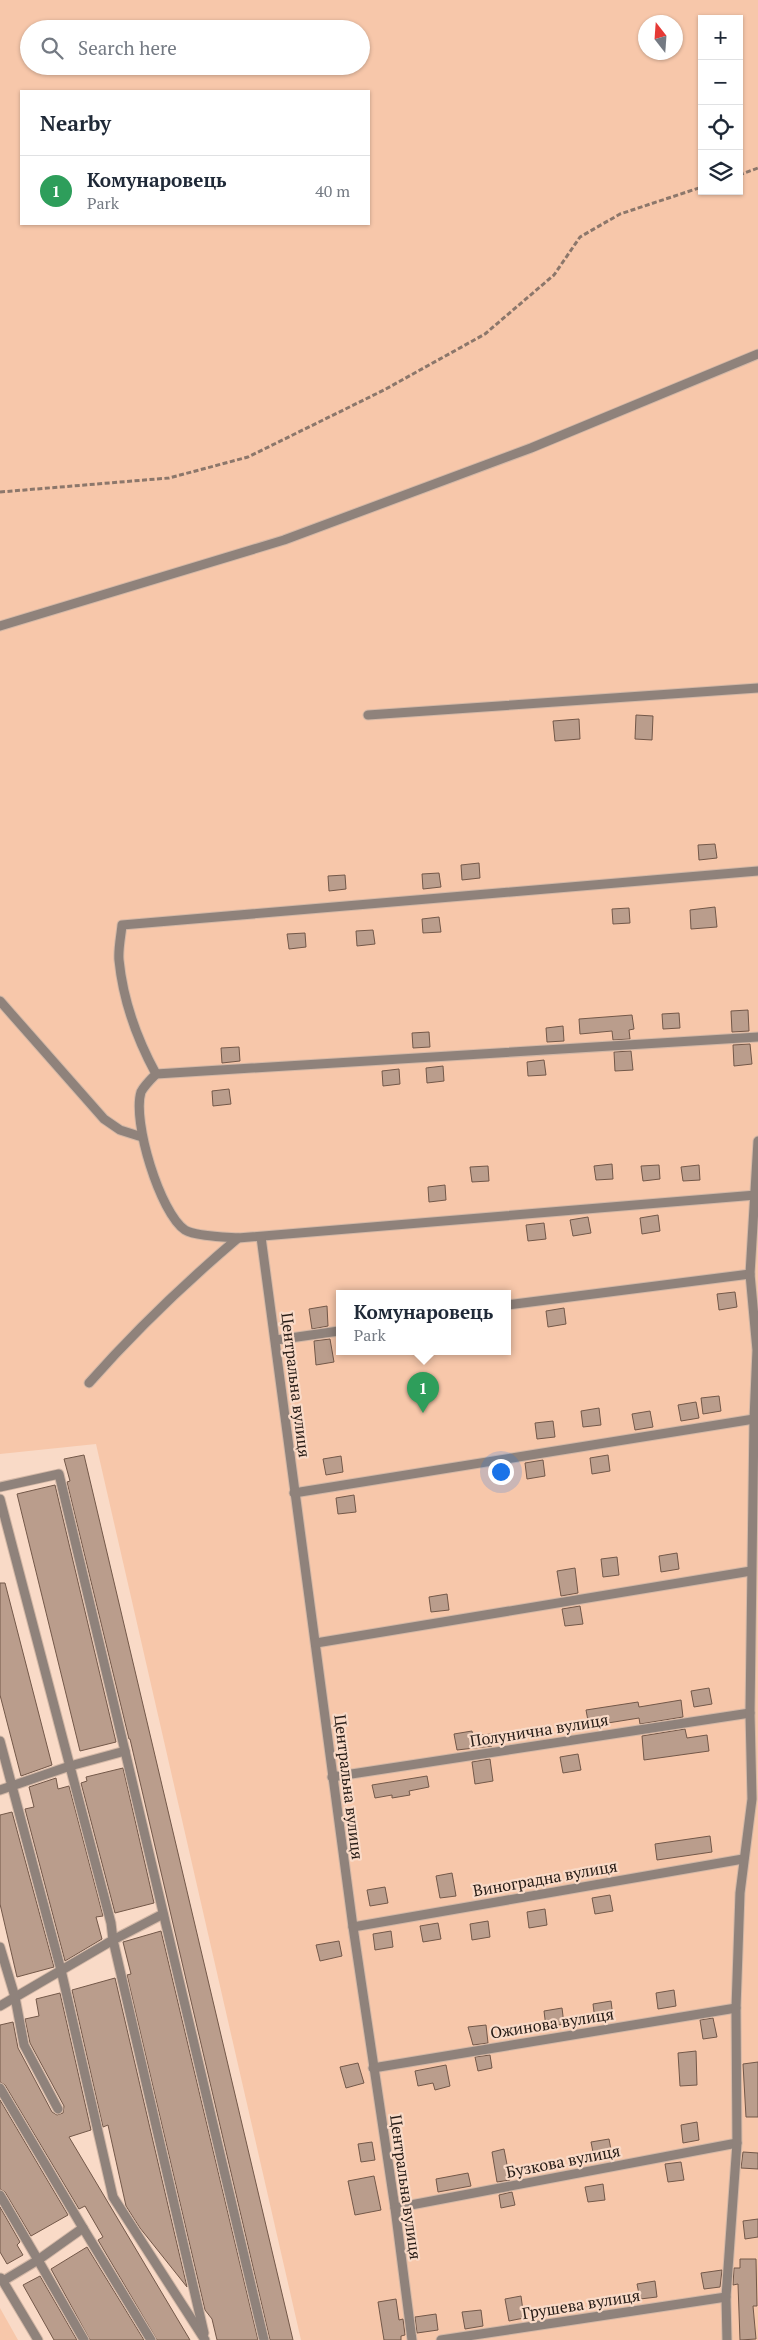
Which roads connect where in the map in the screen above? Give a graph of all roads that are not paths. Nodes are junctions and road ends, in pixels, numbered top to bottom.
1 (758, 354) edge
2 (0, 626) edge
3 (758, 688) edge
4 (368, 715) dead end
5 (758, 871) edge
6 (0, 1001) edge
7 (758, 1037) edge
8 (156, 1074) junction
9 (142, 1137) junction
10 (758, 1141) edge
11 (756, 1194) junction
12 (261, 1236) junction
13 (238, 1238) junction
14 (750, 1274) junction
15 (511, 1305) edge
16 (336, 1331) edge
17 (276, 1340) junction
18 (89, 1383) dead end
19 (754, 1419) junction
20 (0, 1487) edge
21 (294, 1493) junction
22 (0, 1499) edge
23 (752, 1571) junction
24 (316, 1643) junction
25 (750, 1712) junction
26 (0, 1741) edge
27 (125, 1751) junction
28 (70, 1766) junction
29 (332, 1777) junction
30 (13, 1786) junction
31 (0, 1790) edge
32 (743, 1859) junction
33 (163, 1914) junction
34 (353, 1927) junction
35 (113, 1940) junction
36 (0, 1946) edge
37 (61, 1970) junction
38 (15, 1997) junction
39 (0, 2006) edge
40 (736, 2008) junction
41 (373, 2068) junction
42 (0, 2088) edge
43 (58, 2109) dead end
44 (737, 2143) junction
45 (0, 2195) edge
46 (395, 2208) junction
47 (83, 2228) junction
48 (38, 2260) junction
49 (1, 2279) edge
50 (726, 2298) junction
51 (38, 2340) edge
52 (84, 2340) edge
53 (151, 2340) edge
54 (205, 2340) edge
55 (264, 2340) edge
56 (412, 2340) edge
57 (441, 2340) edge
58 (727, 2340) edge

1 - 2 lane
3 - 4 lane
5 - 8 lane
6 - 9 lane
7 - 8 lane
8 - 9 lane
9 - 13 lane
10 - 11 lane
11 - 12 lane
11 - 14 lane
12 - 13 lane
12 - 17 lane, Центральна вулиця
13 - 18 lane
14 - 15 lane
14 - 19 lane
16 - 17 lane
17 - 21 lane, Центральна вулиця
19 - 21 lane
19 - 23 lane
20 - 27 lane
21 - 24 lane, Центральна вулиця
22 - 28 lane
23 - 24 lane
23 - 25 lane
24 - 29 lane, Центральна вулиця
25 - 29 lane, Полунична вулиця
25 - 32 lane
26 - 30 lane
27 - 28 lane
27 - 33 lane
28 - 30 lane
28 - 35 lane
29 - 34 lane, Центральна вулиця
30 - 31 lane
30 - 37 lane
32 - 34 lane, Виноградна вулиця
32 - 40 lane
33 - 35 lane
33 - 55 lane
34 - 41 lane, Центральна вулиця
35 - 37 lane
35 - 54 lane
36 - 38 lane
37 - 38 lane
37 - 54 lane
38 - 39 lane
38 - 43 lane
40 - 41 lane, Ожинова вулиця
40 - 44 lane
41 - 46 lane, Центральна вулиця
42 - 47 lane
44 - 46 lane, Бузкова вулиця
44 - 50 lane
45 - 48 lane
46 - 56 lane, Центральна вулиця
47 - 48 lane
47 - 53 lane
48 - 49 lane
48 - 52 lane
49 - 51 lane
50 - 57 lane, Грушева вулиця
50 - 58 lane

